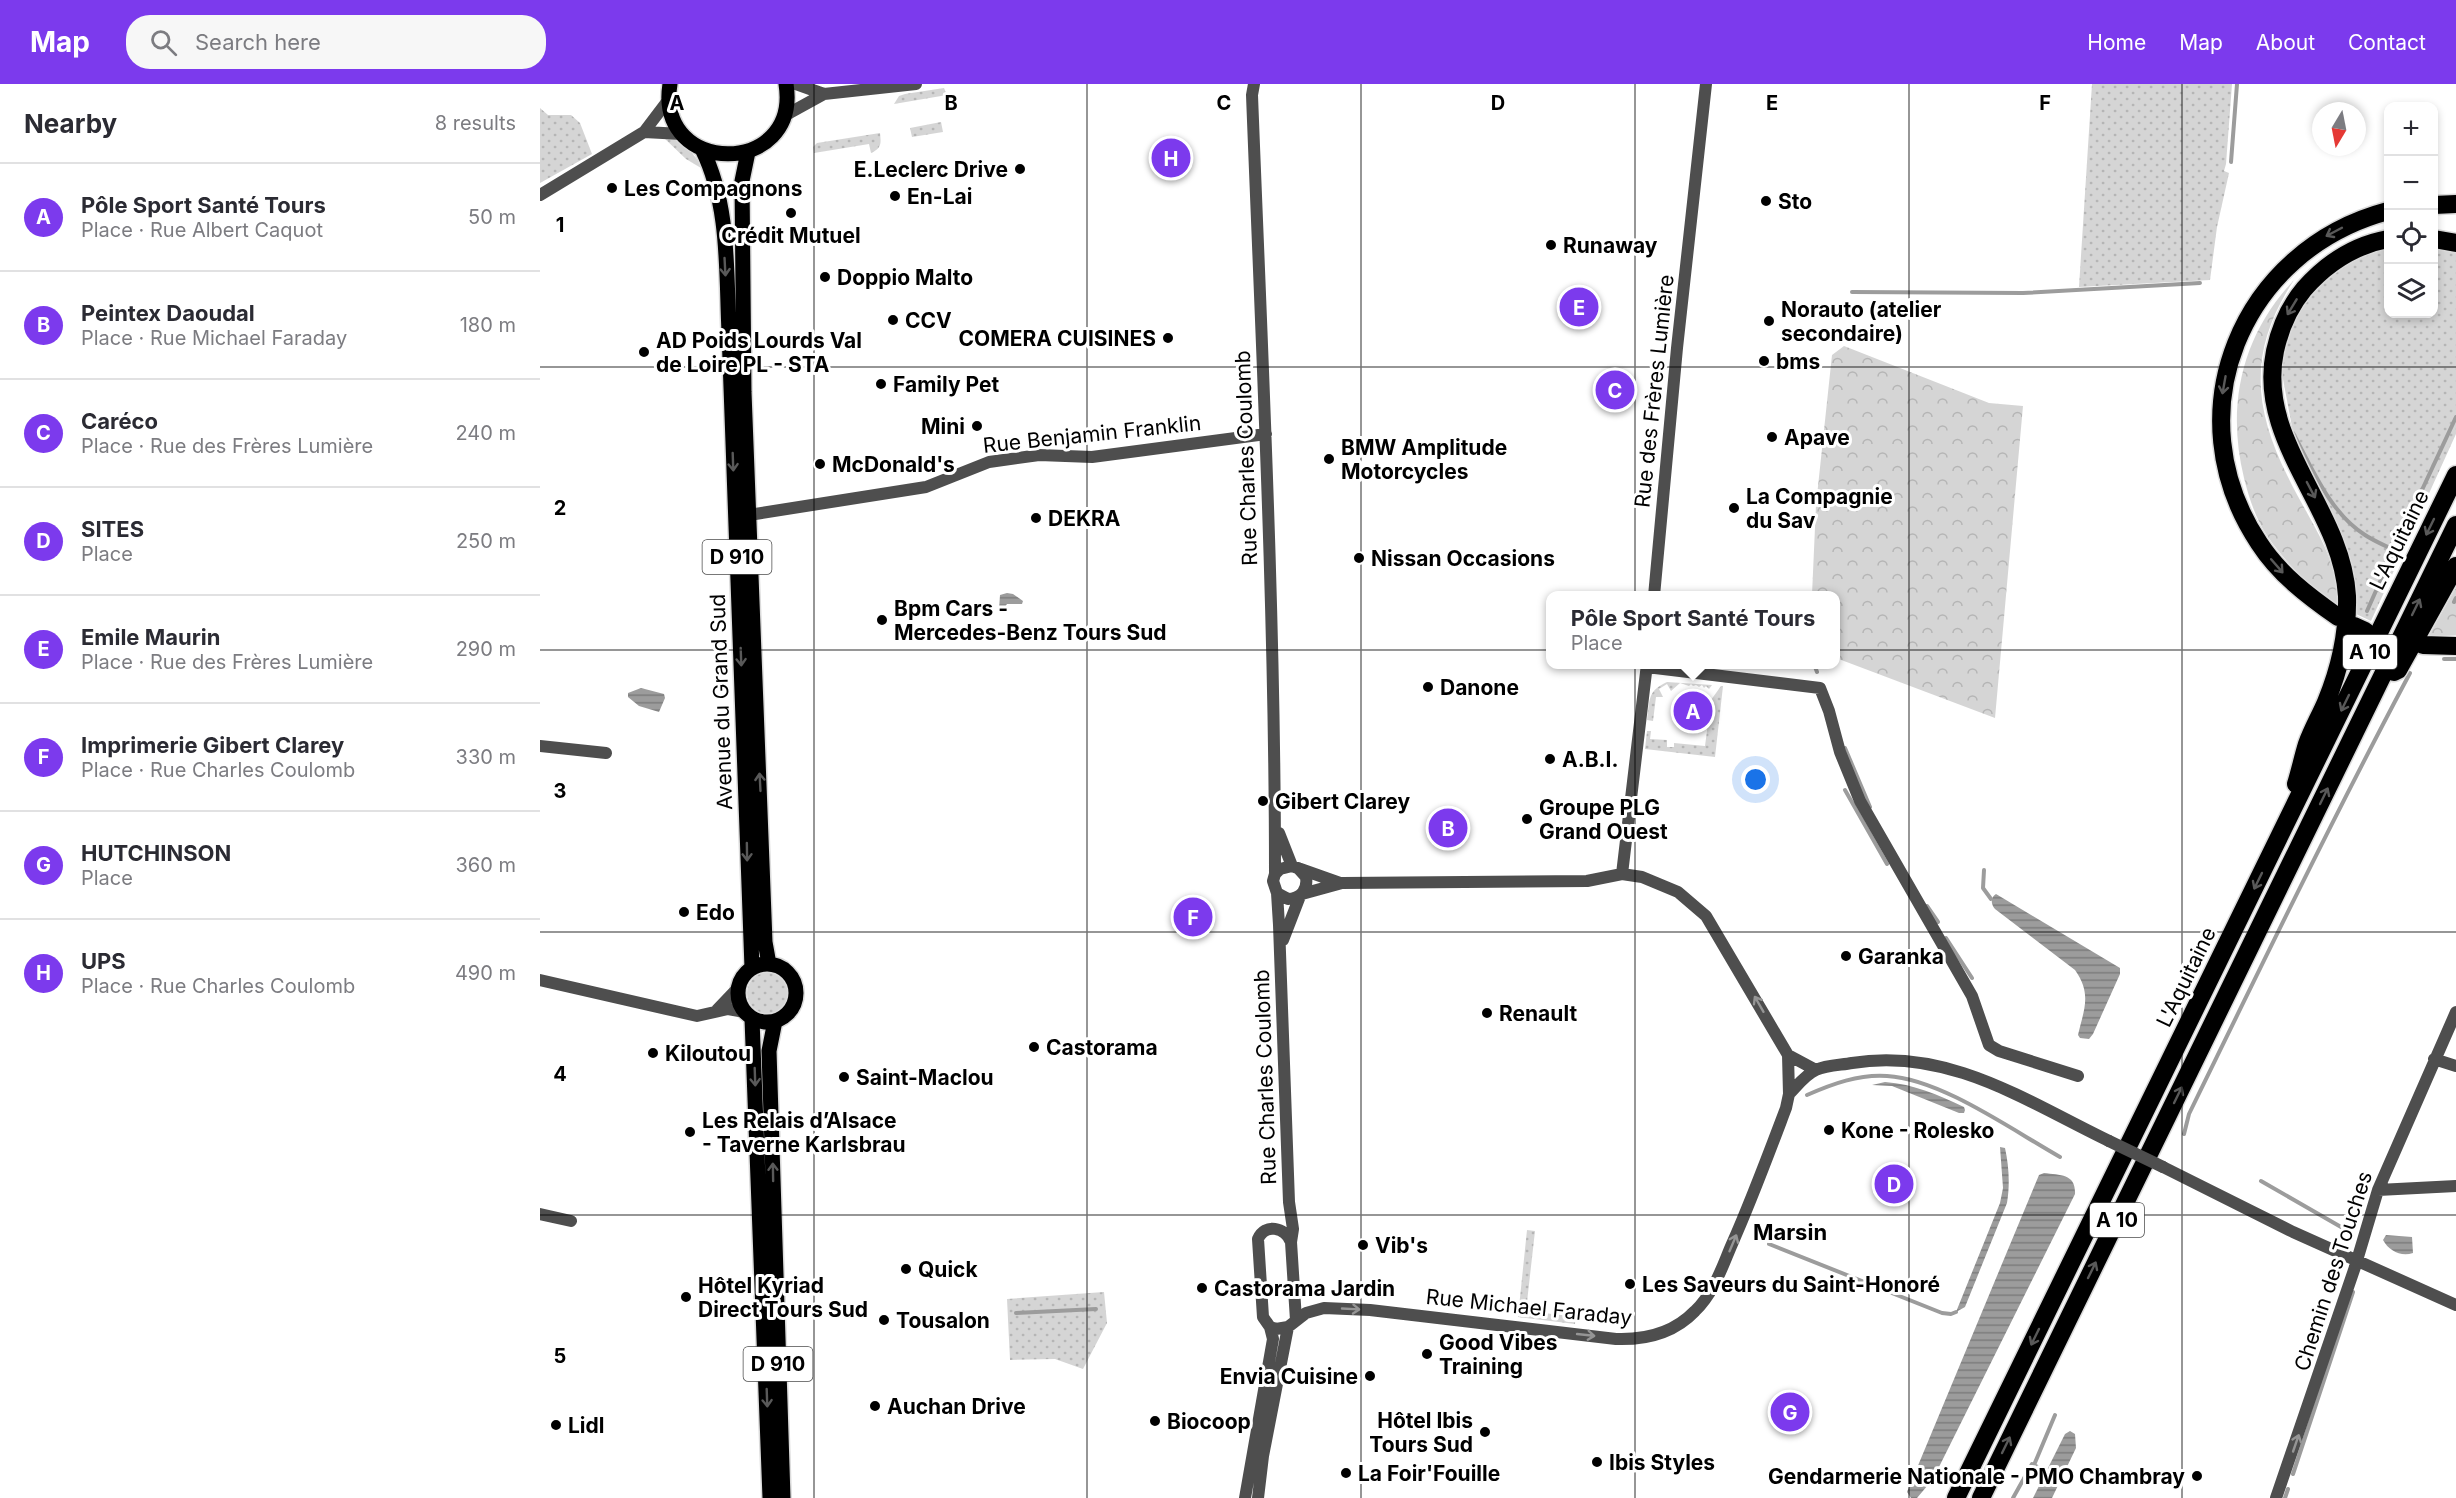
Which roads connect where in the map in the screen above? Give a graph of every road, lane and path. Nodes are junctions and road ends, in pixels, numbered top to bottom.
1 (786, 84) edge
2 (796, 84) edge
3 (916, 84) edge
4 (1706, 84) edge
5 (1251, 88) edge
6 (669, 92) edge
7 (824, 94) junction
8 (784, 116) junction
9 (644, 132) junction
10 (682, 134) junction
11 (702, 149) junction
12 (748, 152) junction
13 (540, 195) edge
14 (2456, 204) edge
15 (2438, 205) edge
16 (2384, 213) edge
17 (2438, 240) edge
18 (2384, 241) edge
19 (2456, 243) edge
20 (1266, 434) junction
21 (2456, 475) edge
22 (749, 515) junction
23 (2456, 525) edge
24 (2456, 566) edge
25 (1654, 591) edge
26 (2352, 625) dead end
27 (2423, 645) dead end
28 (2456, 646) edge
29 (1647, 669) edge
30 (1671, 669) edge
31 (2381, 678) junction
32 (540, 746) edge
33 (606, 753) dead end
34 (1277, 820) junction
35 (2283, 829) junction
36 (1295, 867) junction
37 (1275, 874) junction
38 (1622, 874) junction
39 (1341, 883) junction
40 (1277, 893) junction
41 (1301, 895) junction
42 (1280, 950) junction
43 (769, 964) junction
44 (752, 968) junction
45 (540, 980) edge
46 (738, 988) junction
47 (717, 1010) junction
48 (2456, 1012) edge
49 (749, 1015) junction
50 (775, 1022) junction
51 (1788, 1055) junction
52 (2434, 1059) junction
53 (2456, 1066) edge
54 (1816, 1070) junction
55 (2078, 1076) dead end
56 (1789, 1094) junction
57 (2456, 1186) edge
58 (2378, 1190) junction
59 (1289, 1202) junction
60 (540, 1214) edge
61 (571, 1221) dead end
62 (1276, 1228) junction
63 (1291, 1242) junction
64 (2357, 1260) junction
65 (2456, 1305) edge
66 (1292, 1324) junction
67 (1270, 1327) junction
68 (770, 1498) edge
69 (783, 1498) edge
70 (1245, 1498) edge
71 (1258, 1498) edge
72 (1956, 1498) edge
73 (1981, 1498) edge
74 (2276, 1498) edge

1 - 8 main road
2 - 7 street
3 - 7 street
4 - 25 street, Rue des Frères Lumière
5 - 20 street, Rue Charles Coulomb
6 - 9 street
6 - 10 main road
7 - 8 street
8 - 12 main road
9 - 10 street
9 - 13 street
10 - 11 main road
11 - 12 main road
11 -> 44 main road, Avenue du Grand Sud / D 910
12 - 22 main road, Avenue du Grand Sud / D 910
14 - 15 highway
16 -> 26 highway
17 - 19 highway
18 -> 35 highway
20 - 22 street, Rue Benjamin Franklin
20 - 34 street, Rue Charles Coulomb
21 -> 35 highway, L'Aquitaine / A 10
43 -> 22 main road, Avenue du Grand Sud / D 910
31 -> 23 highway, A 10
24 - 31 highway
27 - 28 highway
29 - 38 street
30 - 55 street
73 -> 31 highway, A 10
32 - 33 street
34 - 36 street, Rue Charles Coulomb
34 - 37 street, Rue Charles Coulomb
35 -> 72 highway, L'Aquitaine / A 10
36 - 37 street
36 - 39 street, Rue Michael Faraday
36 - 41 street, Rue Charles Coulomb
37 - 40 street, Rue Charles Coulomb
38 - 39 street, Rue Michael Faraday
51 -> 38 street, Rue Michael Faraday
39 - 41 street, Rue Michael Faraday
40 - 41 street
40 - 42 street, Rue Charles Coulomb
41 - 42 street, Rue Charles Coulomb
42 - 59 street, Rue Charles Coulomb
43 - 44 main road
43 - 50 main road
44 - 46 main road
45 - 47 street
46 - 47 street
46 - 49 main road
47 - 49 street
48 - 52 street, Chemin des Touches
49 - 50 main road
49 -> 68 main road
69 -> 50 main road, D 910
51 - 54 street
51 - 56 street, Rue Michael Faraday
52 - 53 street
52 - 58 street, Chemin des Touches
54 - 56 street
54 - 64 street, bridge
66 -> 56 street, Rue Michael Faraday
57 - 58 street
58 - 64 street, Chemin des Touches
59 - 62 street, Rue Charles Coulomb
59 - 63 street, Rue Charles Coulomb
60 - 61 street
62 - 63 street
62 - 67 street, Rue Charles Coulomb
63 - 66 street, Rue Charles Coulomb
64 - 65 street
74 -> 64 street, Chemin des Touches
66 - 67 street
66 - 71 street, Rue Charles Coulomb
67 - 70 street, Rue Charles Coulomb

